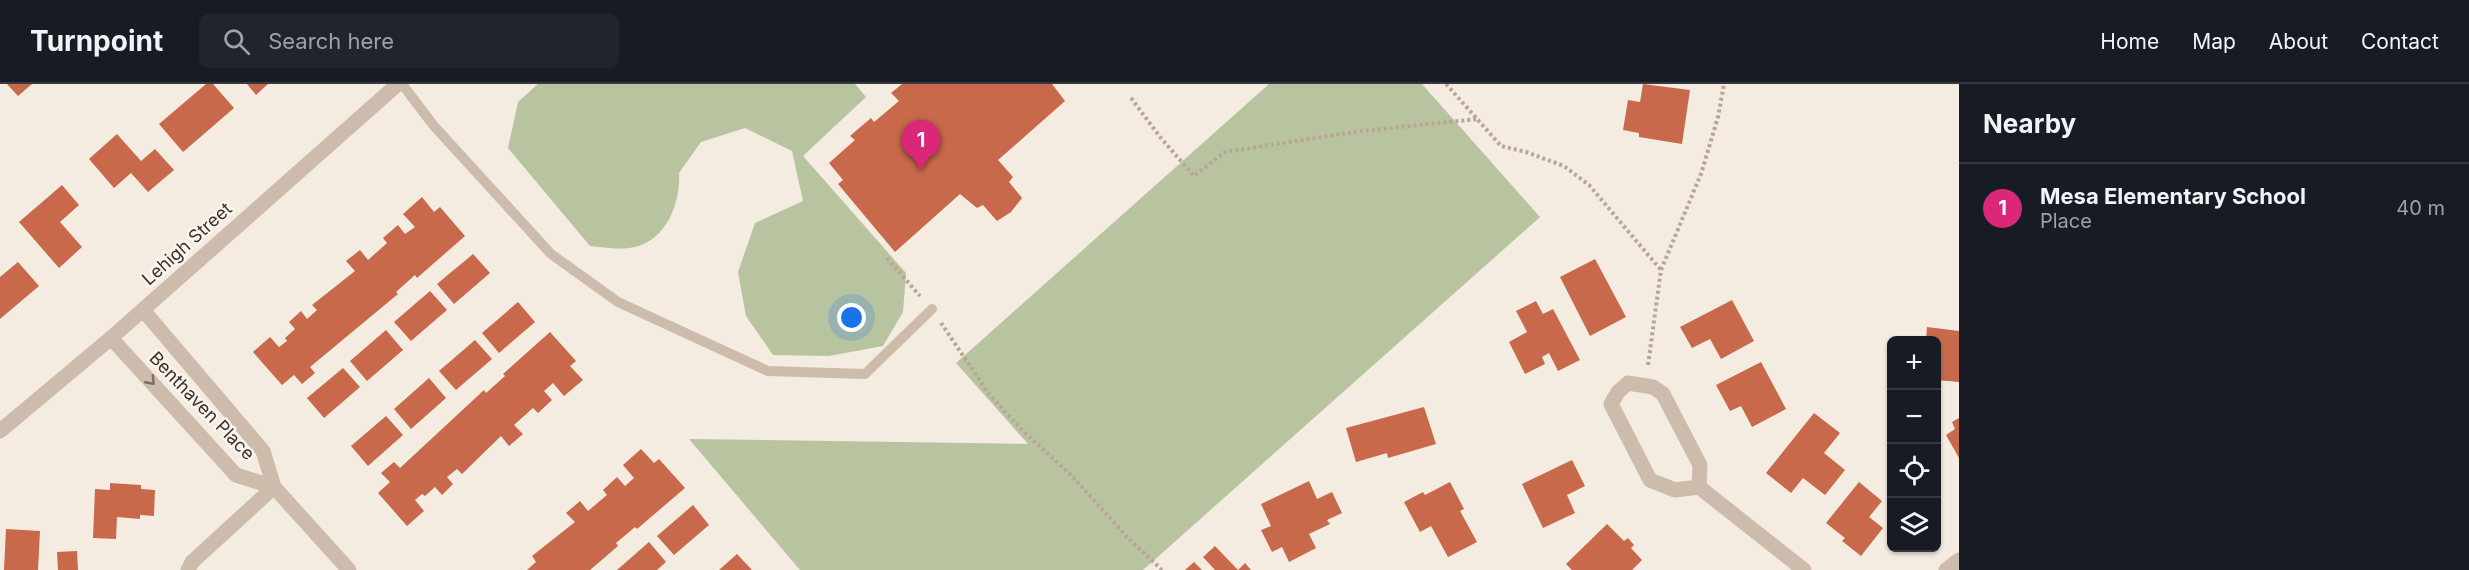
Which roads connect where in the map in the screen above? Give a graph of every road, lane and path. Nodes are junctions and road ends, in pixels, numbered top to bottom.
1 (400, 84) edge
2 (1446, 84) edge
3 (1724, 84) edge
4 (1131, 98) dead end
5 (1478, 119) junction
6 (887, 258) dead end
7 (1661, 270) junction
8 (932, 309) junction
9 (143, 310) junction
10 (111, 338) junction
11 (1645, 385) junction
12 (0, 431) edge
13 (274, 487) junction
14 (1699, 487) junction
15 (1959, 560) edge
16 (188, 570) edge
17 (349, 570) edge
18 (1162, 570) edge
19 (1804, 570) edge
20 (1946, 570) edge

1 - 8 lane
1 - 9 street, Lehigh Street
2 - 5 path
3 - 7 path
4 - 5 path
5 - 7 path
6 - 8 path
7 - 11 path
8 - 18 path
9 - 10 street, Lehigh Street
9 - 13 street, Benthaven Place
10 - 12 street, Lehigh Street
10 -> 13 street, Benthaven Place
11 - 14 street
11 - 14 street
13 - 16 street
13 - 17 street, Benthaven Place
14 - 19 street
15 - 20 street

